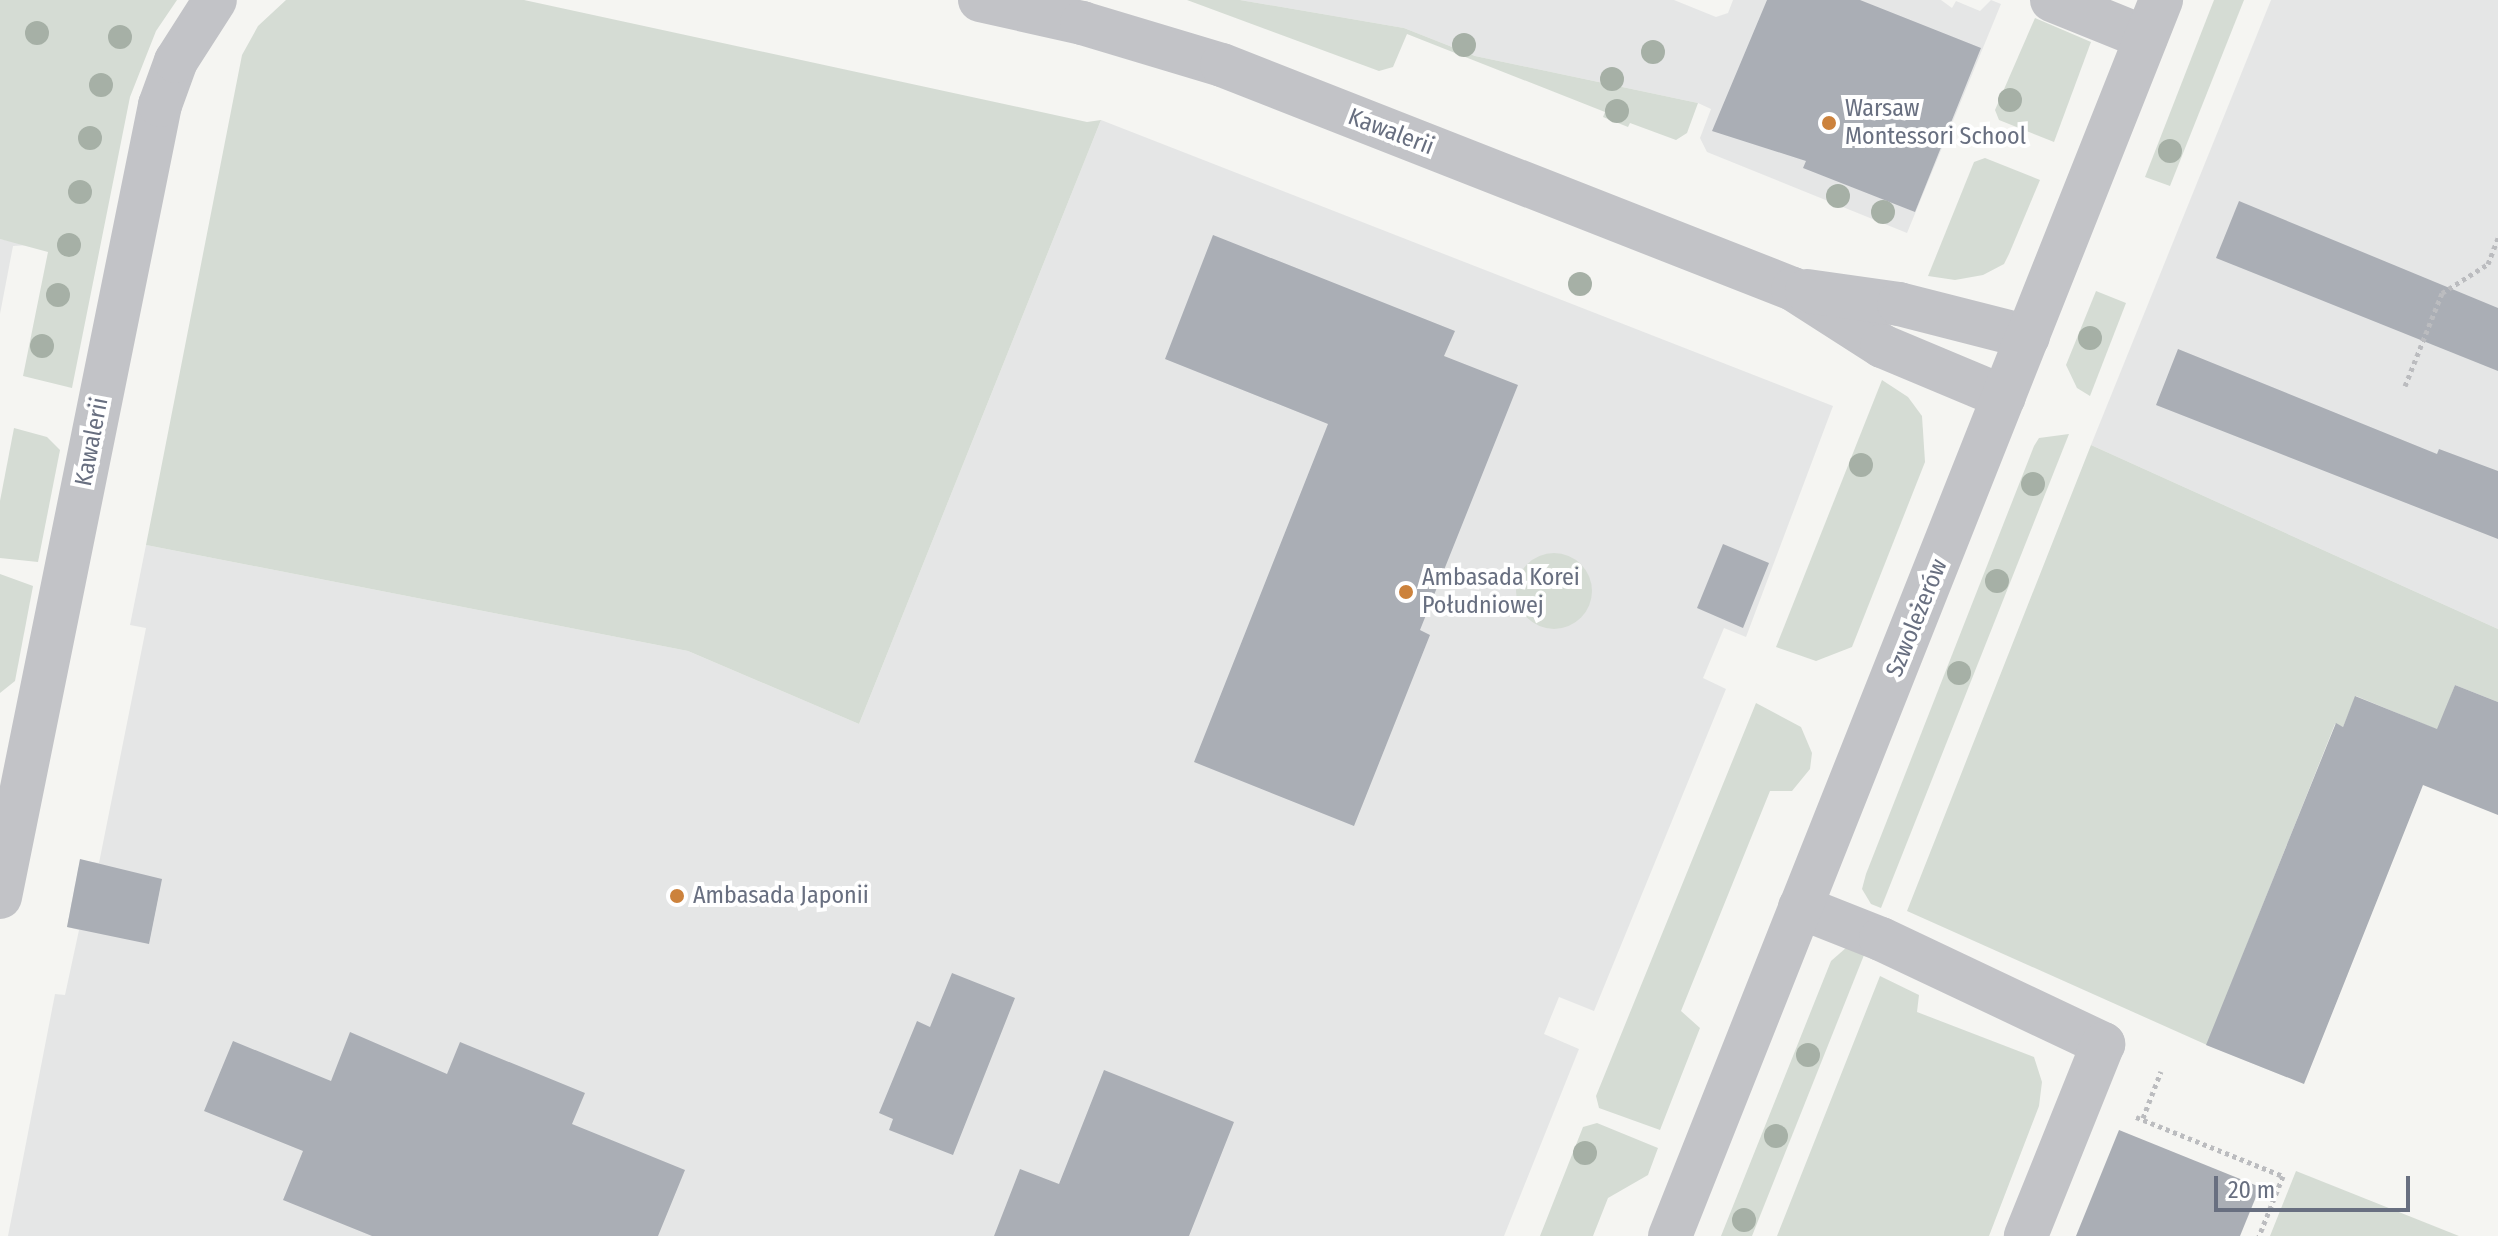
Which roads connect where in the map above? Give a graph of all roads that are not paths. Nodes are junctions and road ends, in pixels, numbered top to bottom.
1 (215, 0) edge
2 (980, 0) edge
3 (2052, 0) edge
4 (2153, 19) edge
5 (1793, 289) junction
6 (2028, 337) junction
7 (2004, 397) junction
8 (0, 897) edge
9 (1800, 907) junction
10 (1670, 1236) edge
11 (2026, 1236) edge

1 - 8 street, Kawalerii
2 - 5 street, Kawalerii
3 - 4 street
4 - 6 street, Szwoleżerów
5 - 6 street, Kawalerii
5 - 7 street, Kawalerii
6 - 7 street, Szwoleżerów
7 - 9 street, Szwoleżerów
9 - 10 street, Szwoleżerów
9 - 11 street

